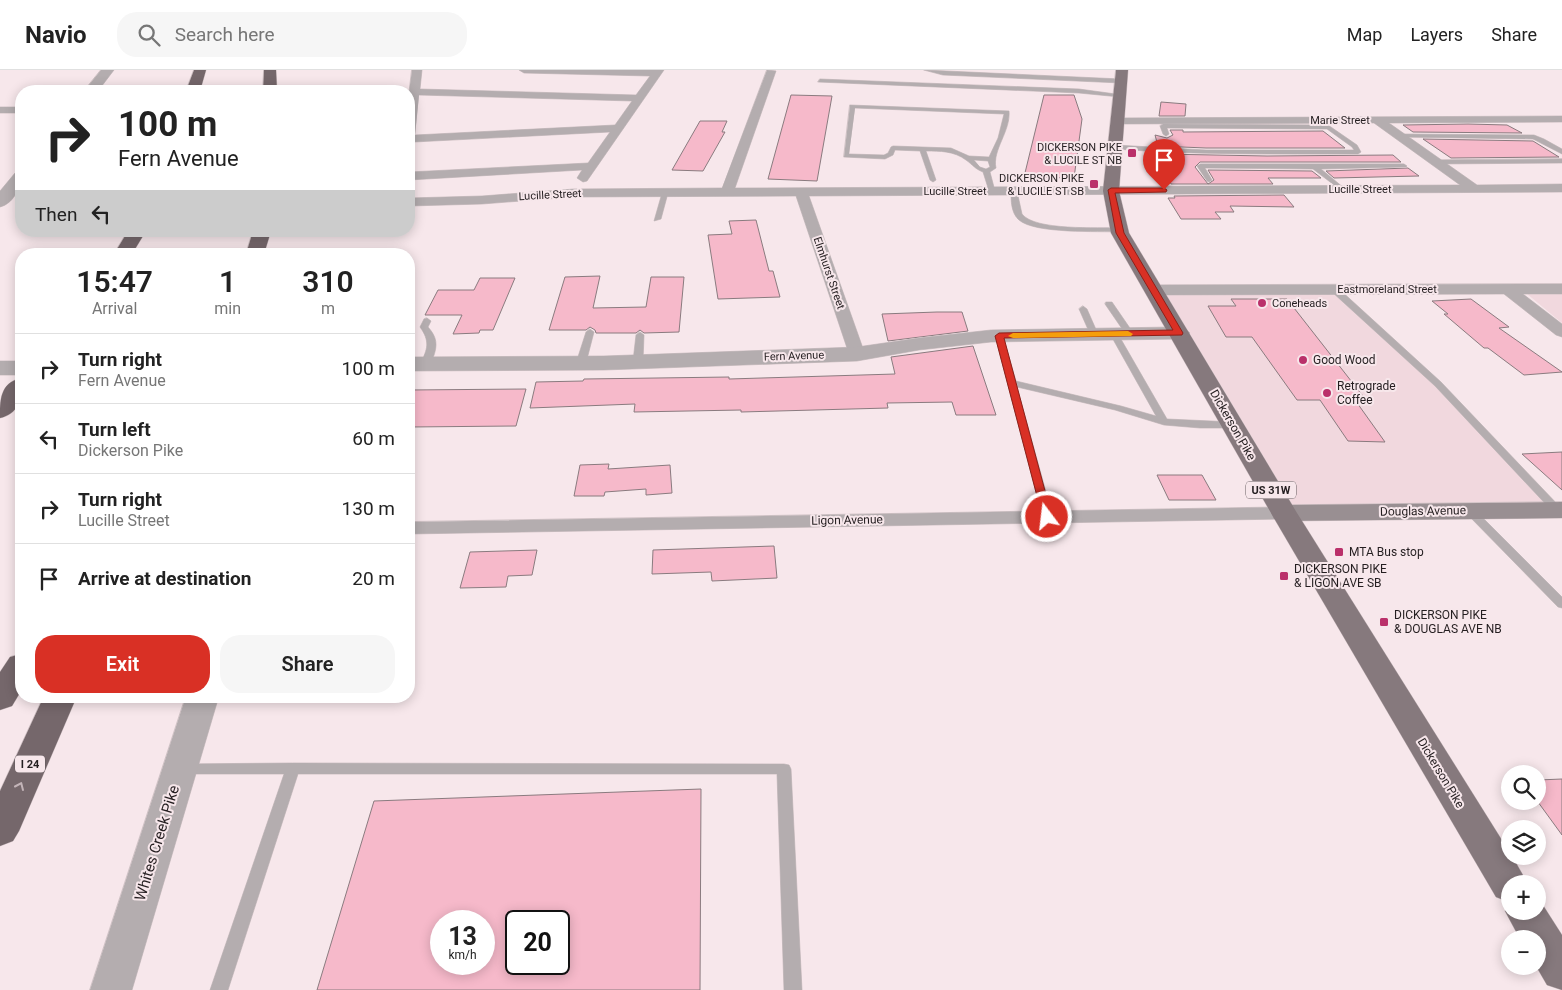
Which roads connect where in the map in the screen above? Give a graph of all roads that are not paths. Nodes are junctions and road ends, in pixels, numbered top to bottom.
1 (108, 70) edge
2 (200, 70) edge
3 (270, 70) edge
4 (417, 70) edge
5 (524, 70) edge
6 (772, 70) edge
7 (927, 70) edge
8 (658, 72) edge
9 (820, 81) dead end
10 (1121, 82) edge
11 (96, 85) edge
12 (196, 85) edge
13 (270, 85) edge
14 (415, 85) edge
15 (415, 92) edge
16 (640, 98) junction
17 (0, 110) edge
18 (15, 110) edge
19 (1562, 119) edge
20 (1377, 120) junction
21 (1117, 122) junction
22 (619, 128) junction
23 (1166, 134) dead end
24 (1400, 136) junction
25 (415, 140) edge
26 (1173, 142) dead end
27 (1115, 147) junction
28 (922, 149) junction
29 (1181, 152) junction
30 (1562, 152) edge
31 (968, 158) junction
32 (991, 159) junction
33 (1562, 161) edge
34 (1436, 162) junction
35 (592, 166) junction
36 (1315, 166) junction
37 (1404, 166) dead end
38 (986, 171) junction
39 (415, 176) edge
40 (932, 180) dead end
41 (1209, 180) dead end
42 (1473, 188) junction
43 (1562, 188) edge
44 (1342, 189) junction
45 (1111, 190) junction
46 (992, 191) junction
47 (1014, 191) junction
48 (801, 192) junction
49 (574, 193) junction
50 (666, 193) junction
51 (727, 193) junction
52 (415, 202) edge
53 (657, 220) dead end
54 (1120, 230) junction
55 (133, 237) edge
56 (126, 248) edge
57 (1508, 289) junction
58 (1562, 289) edge
59 (1153, 290) junction
60 (1335, 290) junction
61 (1109, 304) dead end
62 (1083, 308) dead end
63 (428, 320) dead end
64 (590, 332) dead end
65 (1562, 332) edge
66 (1179, 333) junction
67 (1113, 334) junction
68 (640, 335) dead end
69 (999, 336) junction
70 (857, 354) junction
71 (638, 361) junction
72 (581, 363) junction
73 (417, 364) edge
74 (0, 368) edge
75 (15, 368) edge
76 (1012, 384) junction
77 (15, 392) edge
78 (0, 411) edge
79 (1164, 422) junction
80 (1233, 425) junction
81 (1560, 510) edge
82 (1470, 511) junction
83 (1284, 513) junction
84 (1047, 517) junction
85 (415, 528) edge
86 (1562, 604) edge
87 (15, 674) edge
88 (0, 698) edge
89 (58, 703) edge
90 (201, 703) edge
91 (293, 768) junction
92 (180, 769) junction
93 (0, 831) edge
94 (1503, 875) edge
95 (1530, 920) edge
96 (1562, 972) edge
97 (111, 990) edge
98 (219, 990) edge
99 (793, 990) edge

1 - 11 street
2 - 12 highway
3 - 13 highway
4 - 14 street
5 - 8 street
6 - 51 street
7 - 10 lane
8 - 16 street
9 - 10 lane
10 - 21 main road, Dickerson Pike / US 31W
15 - 16 street
16 - 22 street
17 - 18 street
19 - 20 street, Marie Street
20 - 21 street, Marie Street
20 - 24 street
21 - 27 main road, Dickerson Pike / US 31W
22 - 25 street
22 - 35 street
23 - 29 lane
24 - 30 lane
24 - 34 street
26 - 29 lane
27 - 29 lane
27 - 45 main road, Dickerson Pike / US 31W
28 - 31 lane
28 - 32 lane
28 - 40 lane
31 - 32 lane
31 - 38 lane
32 - 38 lane
33 - 34 lane
34 - 42 street
35 - 39 street
35 - 49 street
36 - 37 lane
36 - 41 lane
36 - 44 lane
38 - 46 lane
42 - 43 street, Lucille Street
42 - 44 street, Lucille Street
44 - 45 street, Lucille Street
45 - 47 street, Lucille Street
45 - 54 main road, Dickerson Pike / US 31W
46 - 47 street, Lucille Street
46 - 48 street, Lucille Street
47 - 54 lane
48 - 51 street, Lucille Street
48 - 70 street, Elmhurst Street
49 - 50 street, Lucille Street
49 - 52 street, Lucille Street
50 - 51 street, Lucille Street
50 - 53 lane
54 - 59 main road, Dickerson Pike / US 31W
55 - 56 highway
57 - 58 street, Eastmoreland Street
57 - 60 street, Eastmoreland Street
57 - 65 street
59 - 60 street, Eastmoreland Street
59 - 66 main road, Dickerson Pike / US 31W
60 - 81 lane
61 - 67 lane
62 - 67 lane
63 - 73 lane
64 - 72 lane
66 - 67 street, Fern Avenue
66 - 80 main road, Dickerson Pike / US 31W
67 - 69 street, Fern Avenue
67 - 79 lane
68 - 71 lane
69 - 70 street, Fern Avenue
69 - 76 lane
70 - 71 street, Fern Avenue
71 - 72 street, Fern Avenue
72 - 73 street, Fern Avenue
74 - 75 street
76 - 79 lane
76 - 84 lane
77 - 78 highway
79 - 80 lane
80 - 83 main road, Dickerson Pike / US 31W
81 - 82 main road, Douglas Avenue
82 - 83 main road, Douglas Avenue
82 - 86 lane
83 - 84 street, Ligon Avenue
83 - 94 main road, Dickerson Pike / US 31W
84 - 85 street, Ligon Avenue
87 - 88 highway
93 -> 89 highway, I 24
90 - 92 street, Whites Creek Pike
91 - 92 lane
91 - 98 lane
91 - 99 lane
92 - 97 street, Whites Creek Pike
95 - 96 main road

